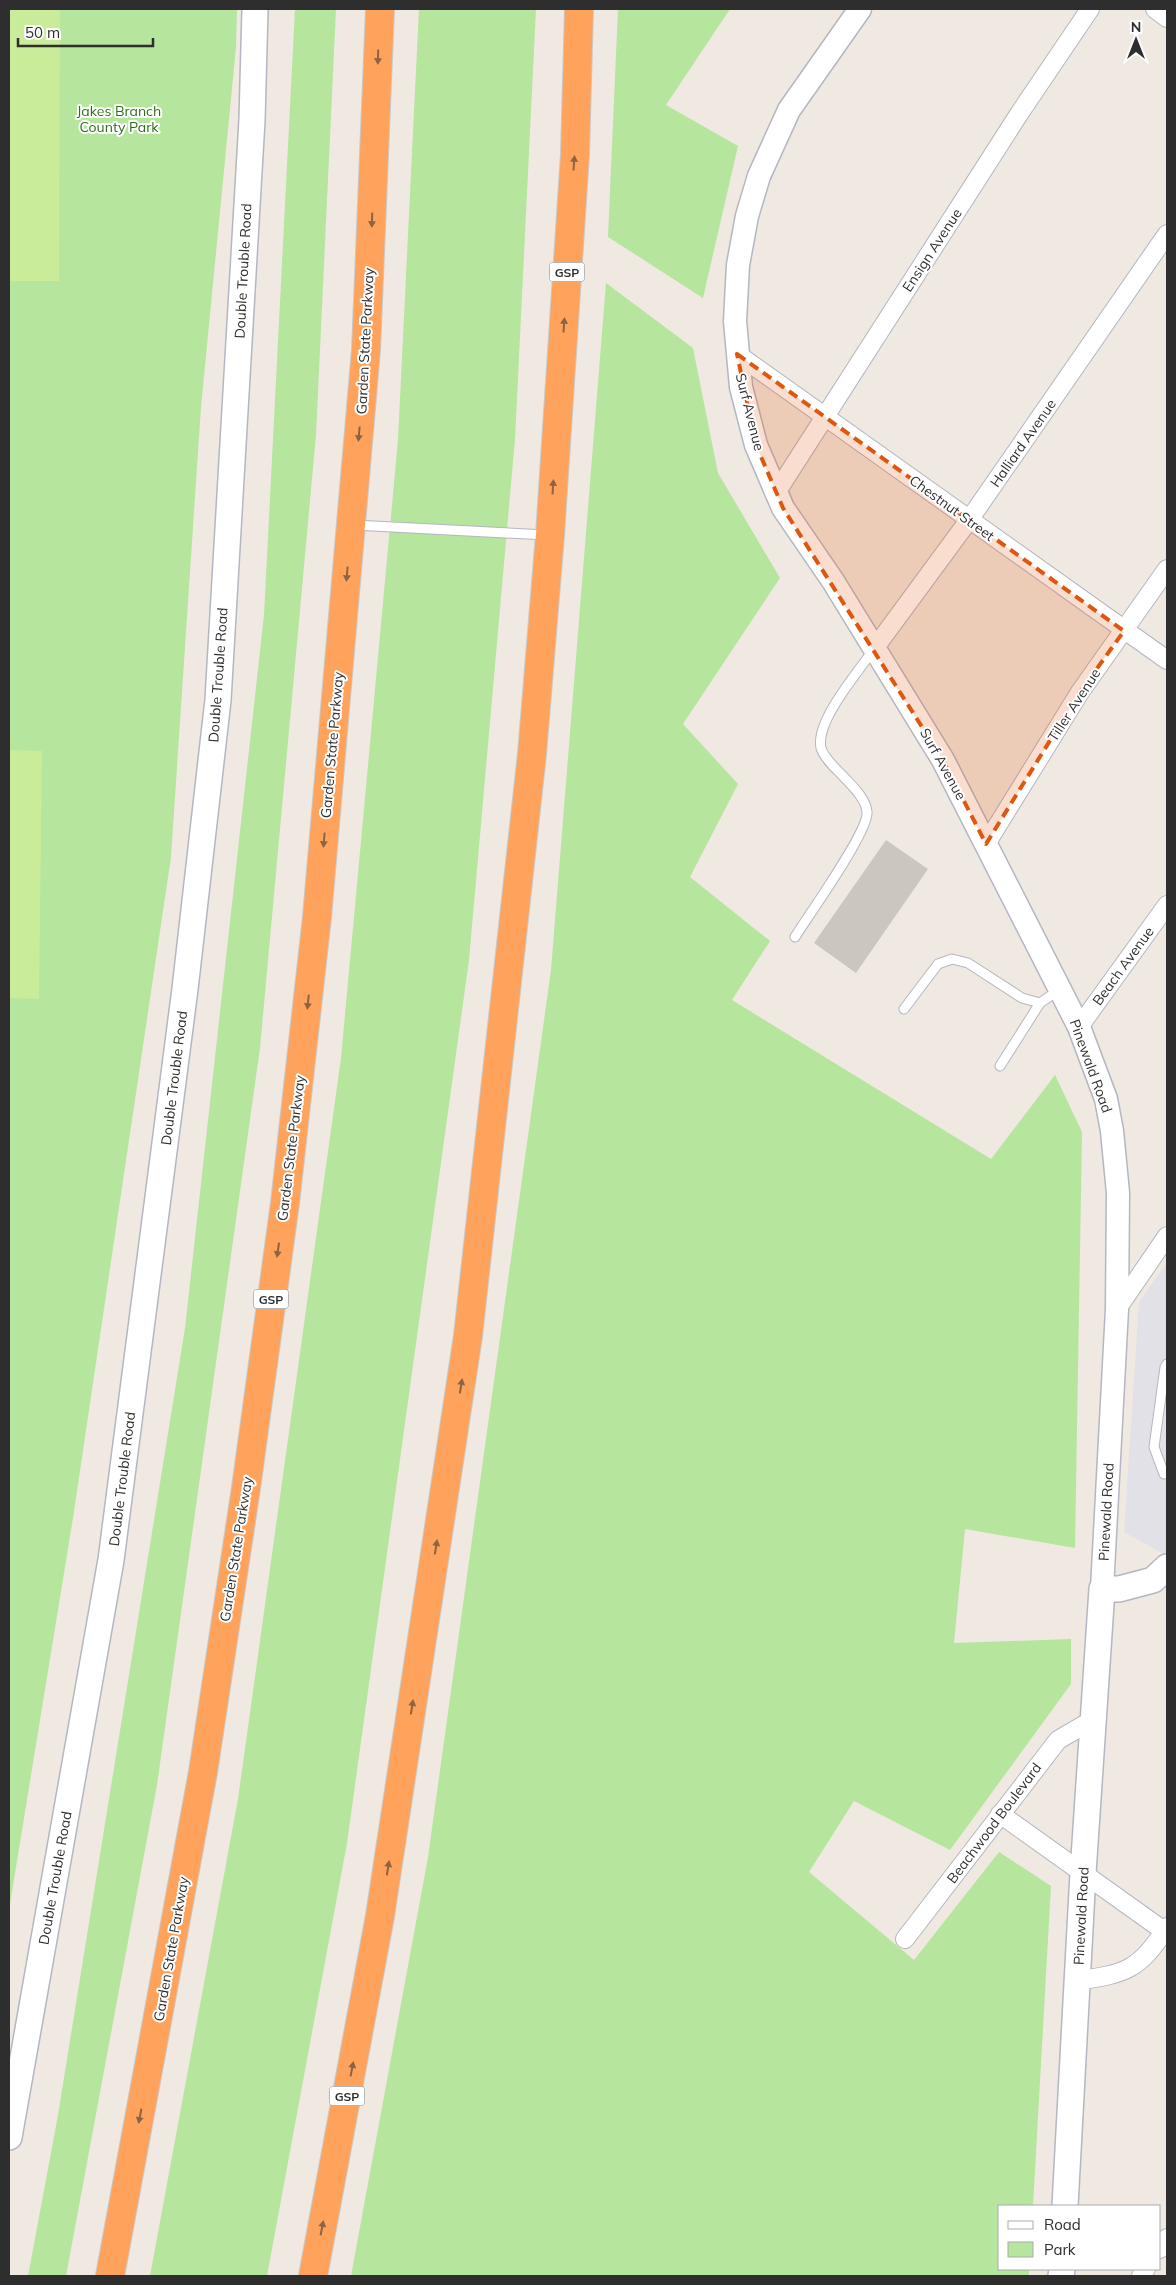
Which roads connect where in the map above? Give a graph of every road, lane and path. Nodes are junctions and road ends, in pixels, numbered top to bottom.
1 (255, 9) edge
2 (380, 9) edge
3 (579, 9) edge
4 (860, 9) edge
5 (1090, 9) edge
6 (1155, 9) edge
7 (1167, 18) edge
8 (1167, 234) edge
9 (737, 354) junction
10 (824, 416) junction
11 (776, 493) junction
12 (969, 520) junction
13 (352, 525) junction
14 (550, 536) junction
15 (1167, 569) edge
16 (1124, 631) junction
17 (874, 649) junction
18 (1167, 660) edge
19 (986, 844) junction
20 (1167, 905) edge
21 (795, 937) dead end
22 (1060, 990) junction
23 (1040, 1003) junction
24 (904, 1009) dead end
25 (1079, 1027) junction
26 (1000, 1066) dead end
27 (1167, 1236) edge
28 (1117, 1309) junction
29 (1167, 1364) edge
30 (1166, 1476) edge
31 (1167, 1567) edge
32 (1102, 1589) junction
33 (1094, 1719) junction
34 (1000, 1814) junction
35 (1083, 1873) junction
36 (1166, 1931) edge
37 (905, 1939) dead end
38 (1077, 1981) junction
39 (9, 2137) edge
40 (1065, 2205) edge
41 (110, 2276) edge
42 (313, 2276) edge

1 - 39 main road, Double Trouble Road
2 -> 13 highway, Garden State Parkway / GSP
14 -> 3 highway, GSP
4 - 9 street, Surf Avenue
5 - 10 street, Ensign Avenue
6 - 7 street
8 - 12 street, Halliard Avenue
9 - 10 street, Chestnut Street
9 - 11 street, Surf Avenue
10 - 11 street, Ensign Avenue
10 - 12 street, Chestnut Street
11 - 17 street, Surf Avenue
12 - 16 street, Chestnut Street
12 - 17 street, Halliard Avenue
13 - 14 lane
13 -> 41 highway, Garden State Parkway / GSP
42 -> 14 highway, GSP
15 - 16 street, Tiller Avenue
16 - 18 street, Chestnut Street
16 - 19 street, Tiller Avenue
17 - 19 street, Surf Avenue
17 - 21 lane
19 - 22 street, Pinewald Road
20 - 25 street, Beach Avenue
22 - 23 lane
22 - 25 street, Pinewald Road
23 - 24 lane
23 - 26 lane
25 - 28 street, Pinewald Road
27 - 28 street
28 - 32 street, Pinewald Road
29 - 30 lane
31 - 32 main road
32 - 33 main road, Pinewald Road
33 - 34 street, Beachwood Boulevard
33 - 35 main road, Pinewald Road
34 - 35 street
34 - 37 street, Beachwood Boulevard
35 - 36 street
35 - 38 main road, Pinewald Road
36 - 38 street
38 - 40 main road, Pinewald Road

